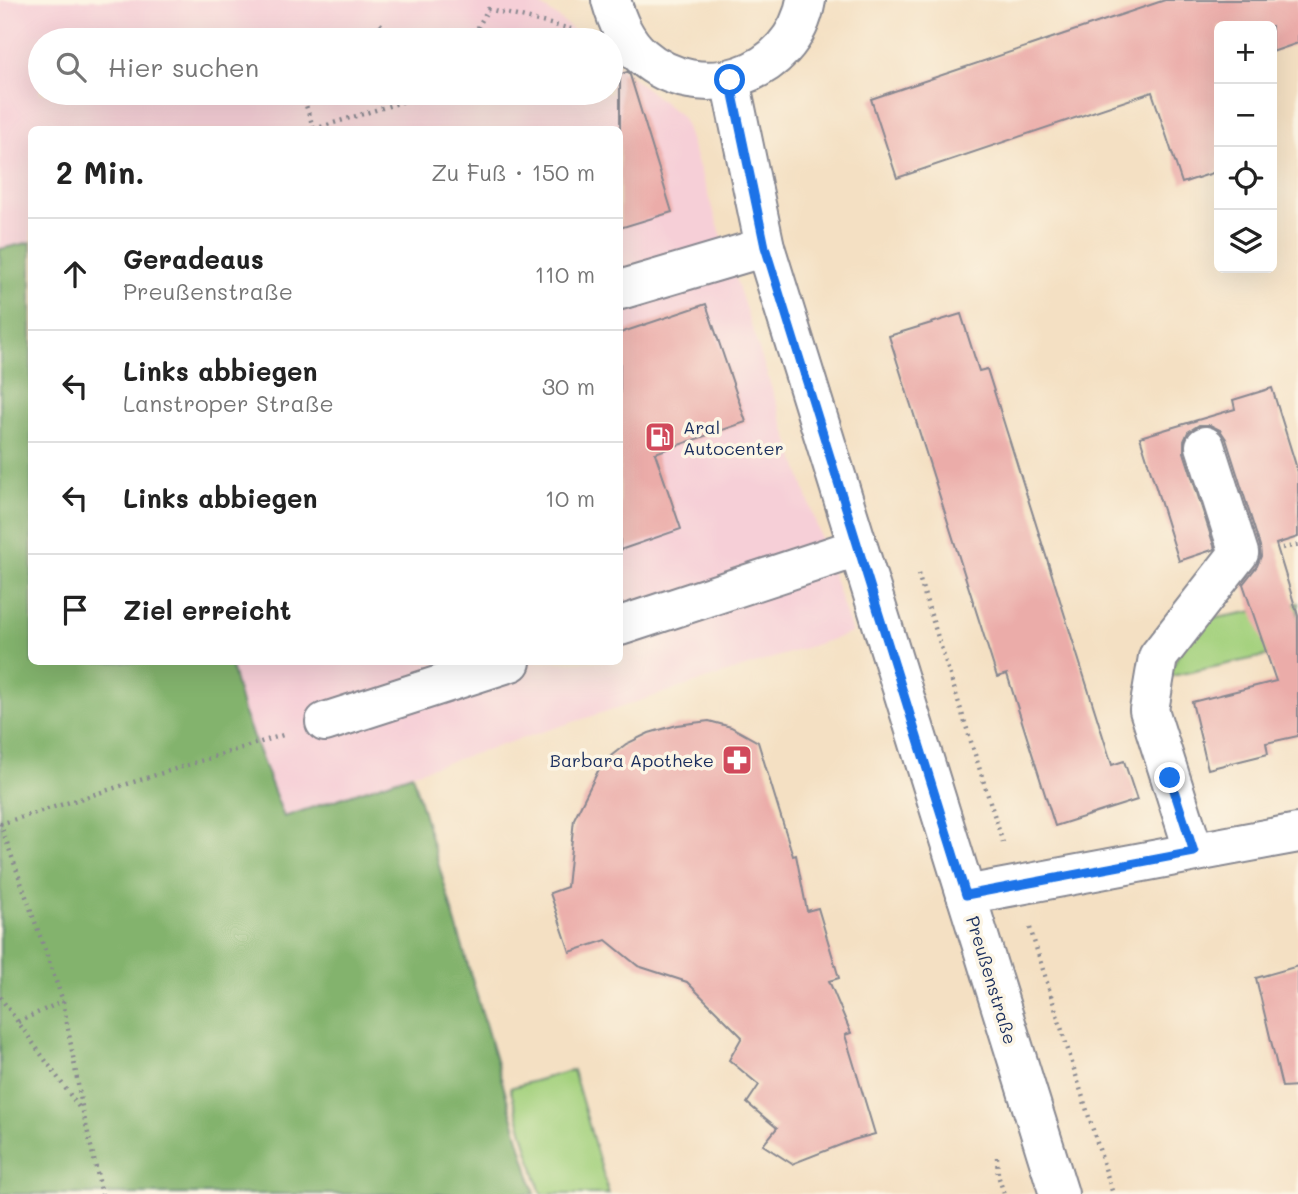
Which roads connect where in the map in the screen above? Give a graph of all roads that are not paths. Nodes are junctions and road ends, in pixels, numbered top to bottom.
1 (611, 0) edge
2 (806, 0) edge
3 (620, 28) edge
4 (623, 33) edge
5 (730, 80) junction
6 (765, 247) junction
7 (623, 289) edge
8 (1205, 446) dead end
9 (857, 548) junction
10 (623, 625) edge
11 (502, 665) edge
12 (325, 722) road end
13 (1298, 833) edge
14 (1194, 852) junction
15 (966, 895) junction
16 (1059, 1194) edge

1 - 3 street
2 - 5 street
4 - 5 street
5 - 6 street, Preußenstraße
6 - 7 street
6 - 9 street, Preußenstraße
8 - 14 street
9 - 10 street
9 - 15 street, Preußenstraße
11 - 12 street
13 - 14 street
14 - 15 street
15 - 16 street, Preußenstraße

